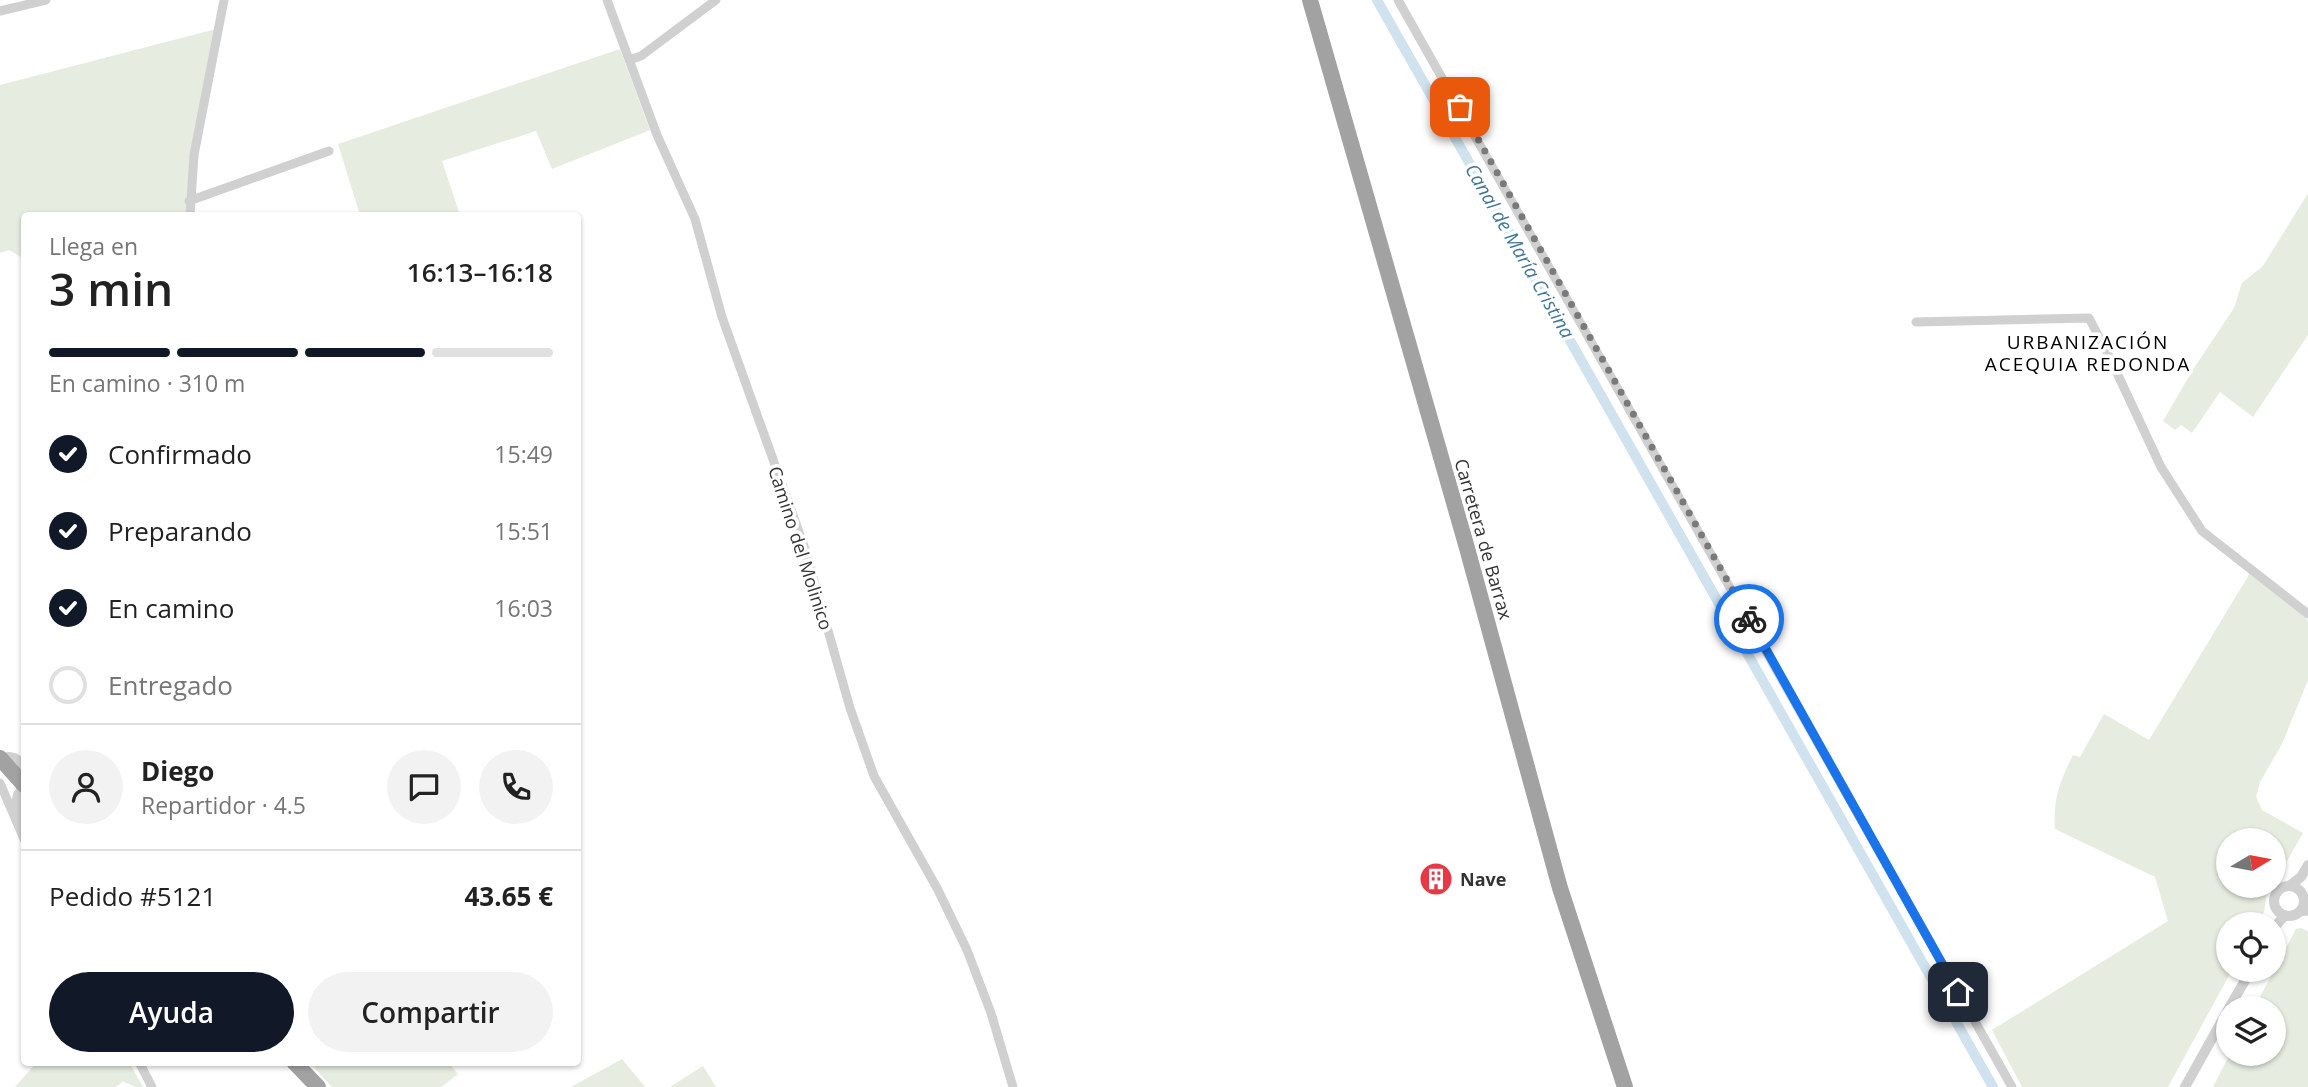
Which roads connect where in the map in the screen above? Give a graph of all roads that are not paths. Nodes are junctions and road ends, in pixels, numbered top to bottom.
1 (46, 0) edge
2 (224, 0) edge
3 (607, 0) edge
4 (716, 0) edge
5 (1310, 0) edge
6 (1398, 0) edge
7 (0, 11) edge
8 (629, 60) junction
9 (329, 151) dead end
10 (189, 201) junction
11 (190, 212) edge
12 (1916, 322) dead end
13 (2308, 614) edge
14 (0, 759) edge
15 (21, 763) edge
16 (0, 783) edge
17 (21, 785) edge
18 (21, 787) edge
19 (21, 791) edge
20 (21, 819) edge
21 (21, 832) edge
22 (2308, 864) edge
23 (2301, 877) junction
24 (2289, 886) junction
25 (2304, 897) edge
26 (2276, 912) edge
27 (2303, 912) edge
28 (2286, 917) edge
29 (2216, 1031) edge
30 (141, 1066) edge
31 (298, 1066) edge
32 (152, 1087) edge
33 (318, 1087) edge
34 (1013, 1087) edge
35 (1625, 1087) edge
36 (2012, 1087) edge
37 (2185, 1087) edge

1 - 7 street
2 - 10 street
3 - 8 street, Camino del Molinico
4 - 8 street
5 - 35 highway, Carretera de Barrax
6 - 36 street
8 - 34 street, Camino del Molinico
9 - 10 street
10 - 11 street
12 - 13 street
14 - 15 street
14 - 17 highway
16 - 18 street
16 - 21 street
19 - 20 street
22 - 23 street
23 - 24 street
23 - 25 street
24 - 25 street
24 - 26 street
25 - 27 street
27 - 28 street
29 - 37 street
30 - 32 street
31 - 33 highway

